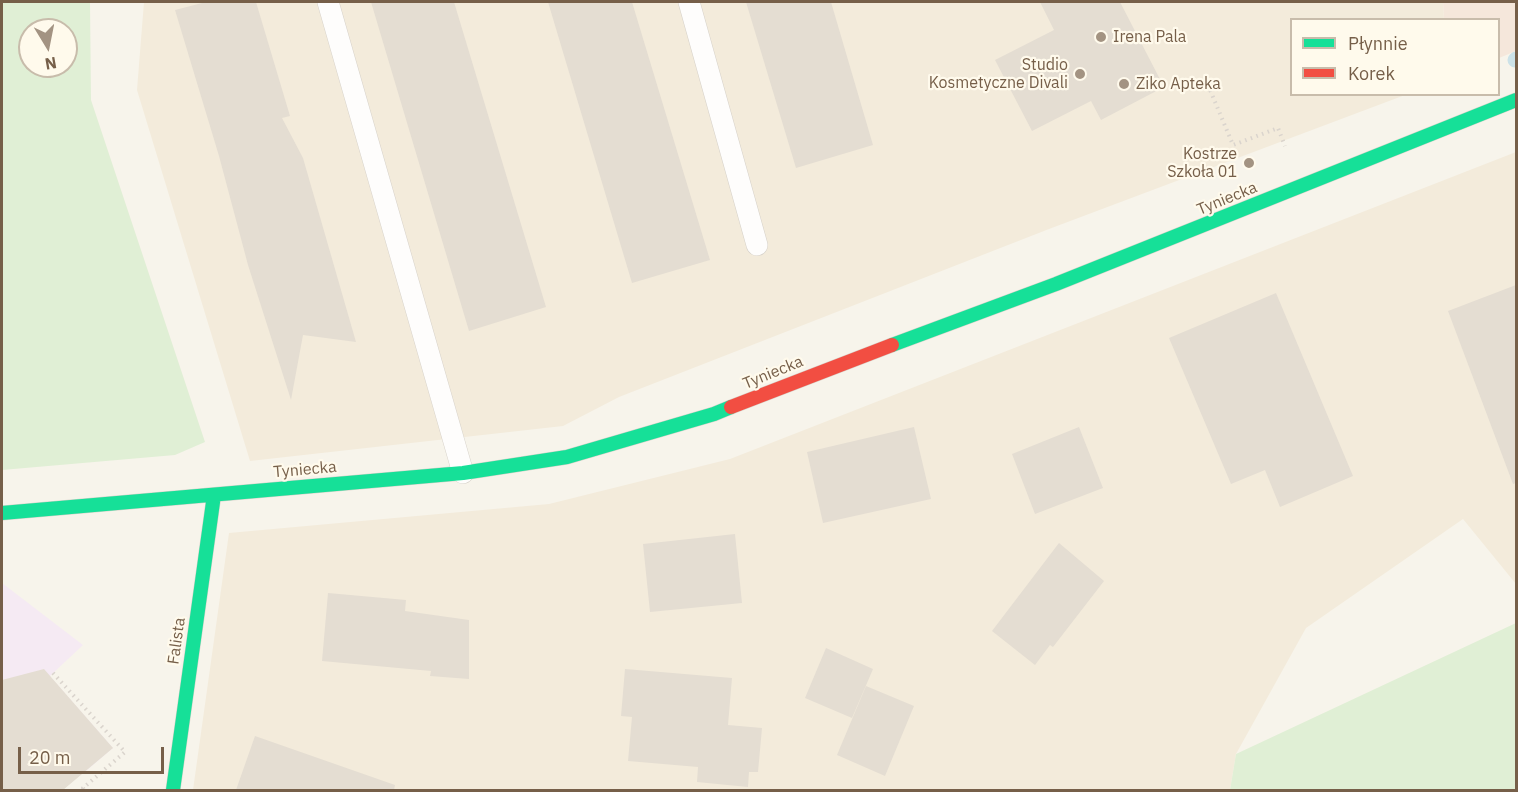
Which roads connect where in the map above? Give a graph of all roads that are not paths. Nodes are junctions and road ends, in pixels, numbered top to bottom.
1 (328, 2) edge
2 (689, 2) edge
3 (1516, 100) edge
4 (757, 245) dead end
5 (462, 473) junction
6 (214, 495) junction
7 (2, 513) edge
8 (173, 790) edge

1 - 5 lane
2 - 4 lane
3 - 5 street, Tyniecka
5 - 6 street, Tyniecka
6 - 7 street, Tyniecka
6 - 8 street, Falista

